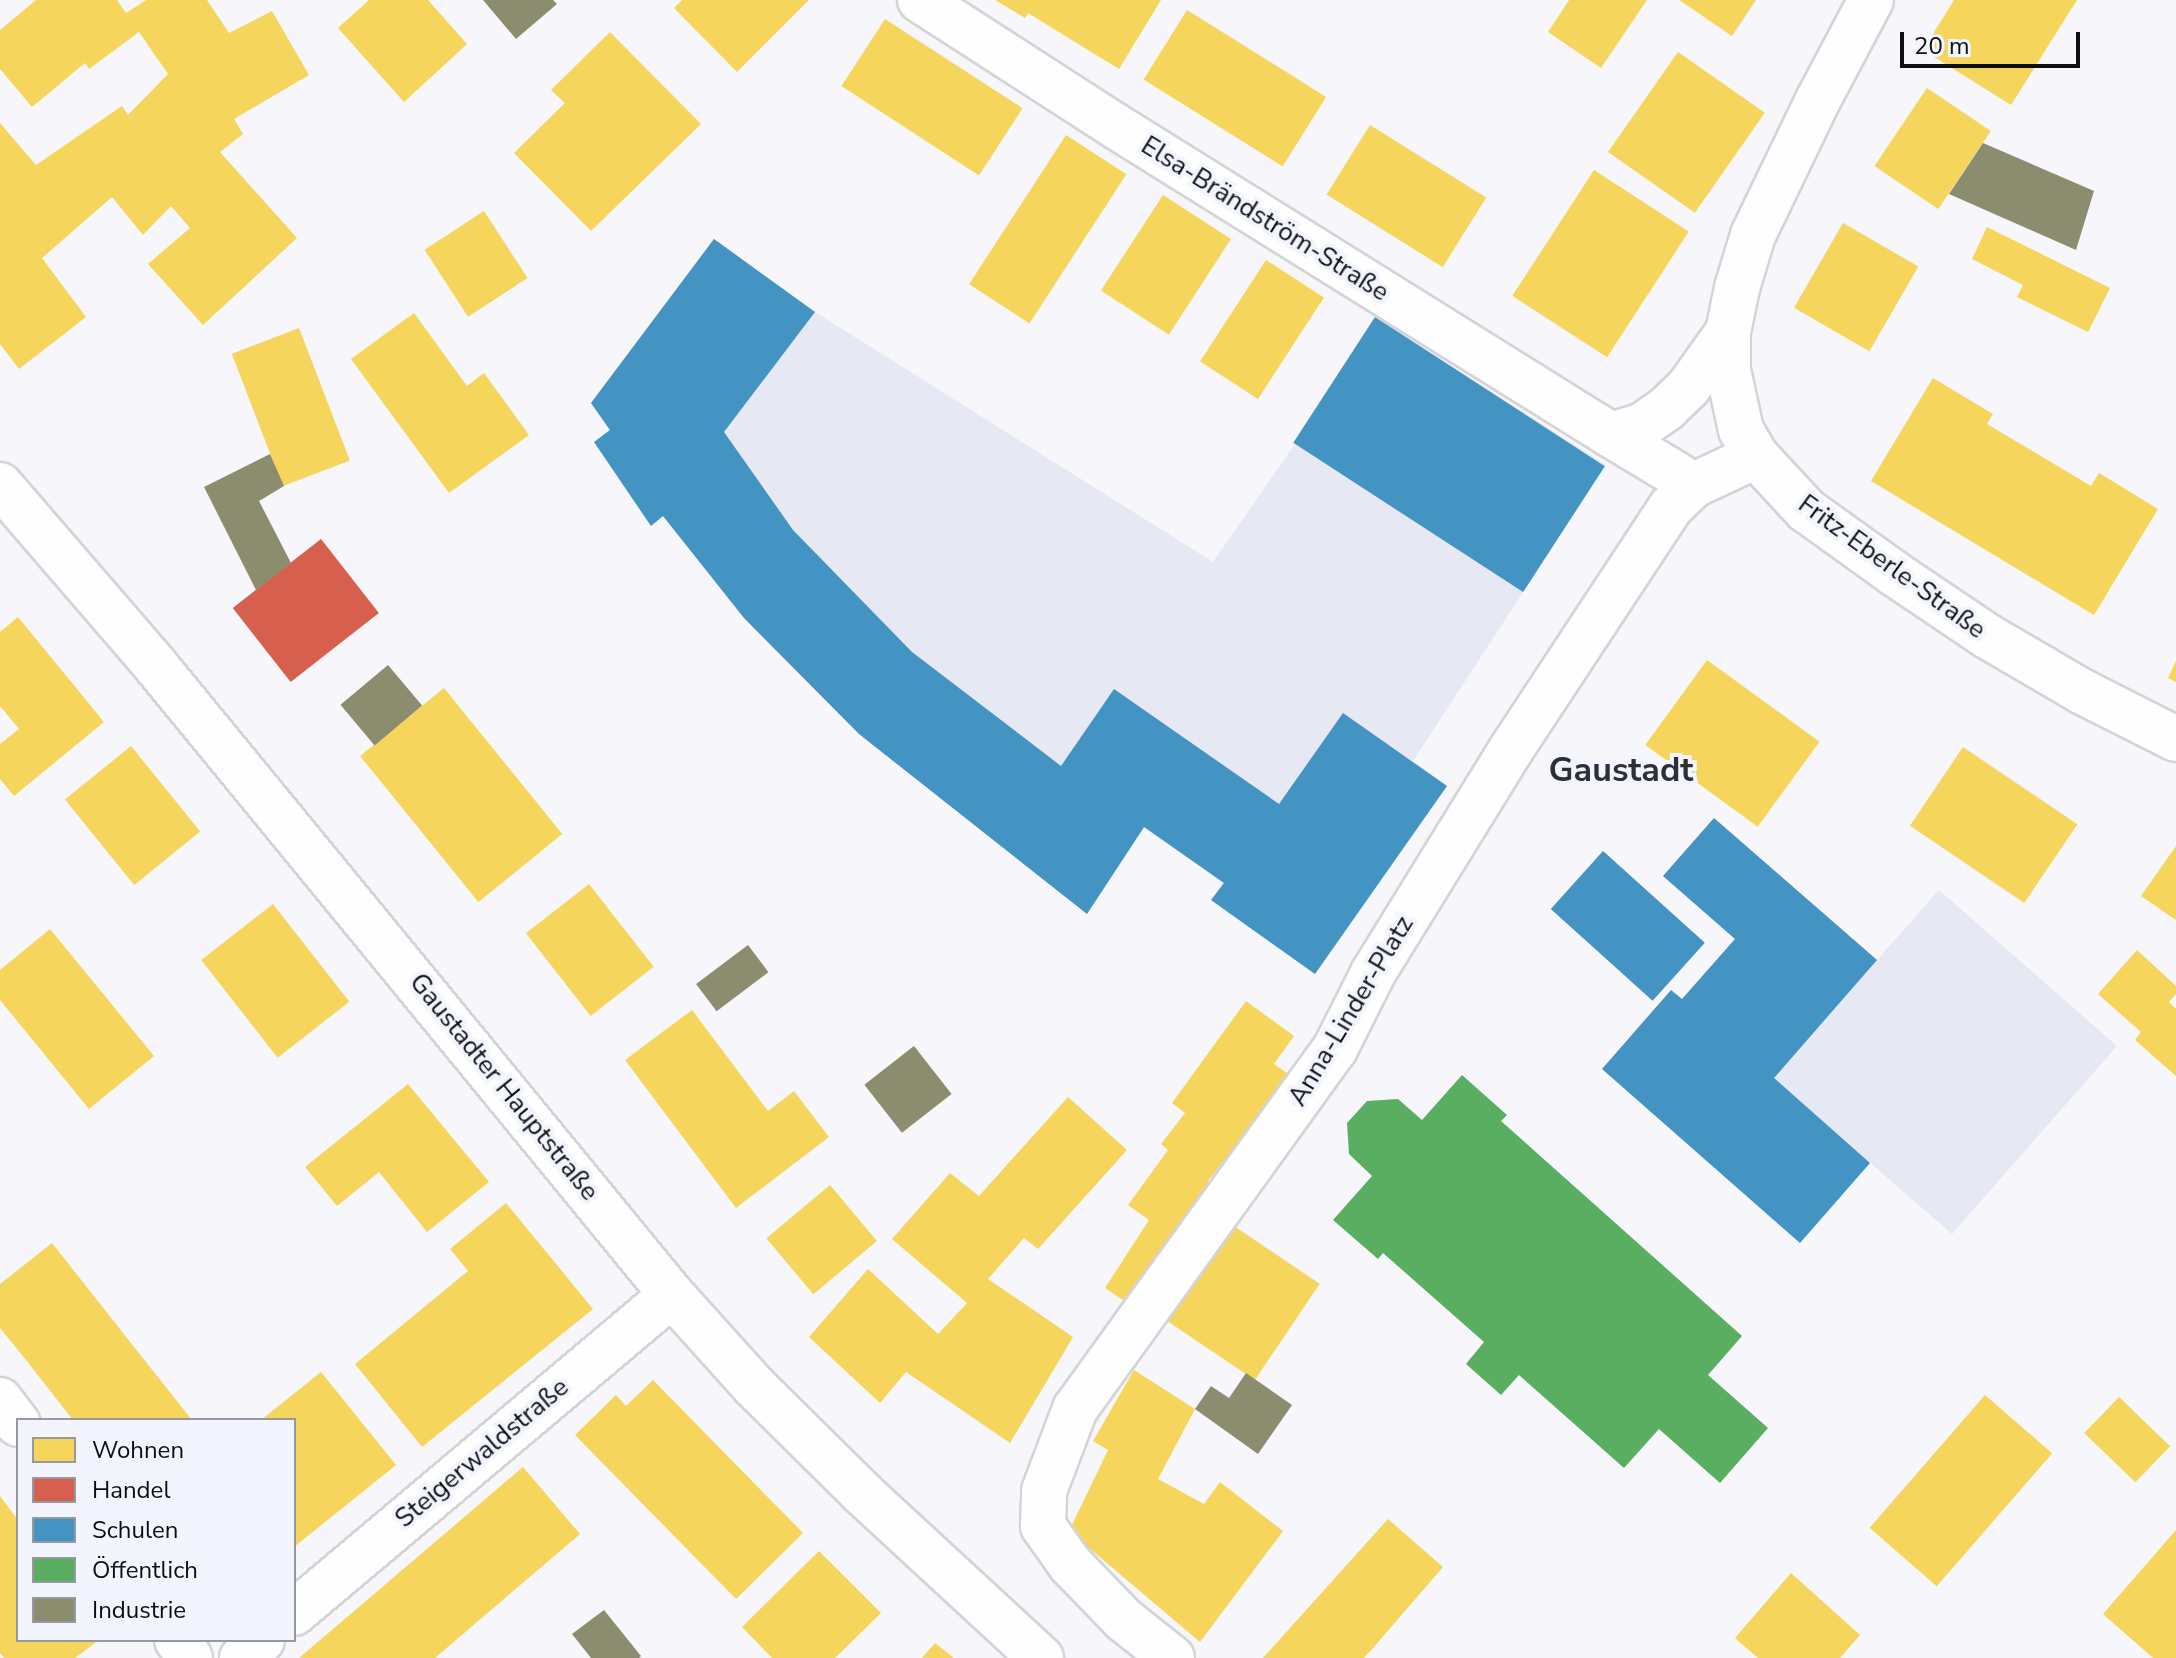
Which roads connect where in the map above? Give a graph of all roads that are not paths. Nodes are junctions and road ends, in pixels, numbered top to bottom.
1 (920, 0) edge
2 (1871, 0) edge
3 (1728, 332) junction
4 (1611, 435) junction
5 (1756, 456) junction
6 (0, 485) edge
7 (1694, 485) junction
8 (2176, 739) edge
9 (672, 1295) junction
10 (0, 1400) edge
11 (16, 1421) edge
12 (296, 1611) edge
13 (260, 1642) edge
14 (242, 1658) edge
15 (1041, 1658) edge
16 (1172, 1658) edge

1 - 4 street, Elsa-Brändström-Straße
2 - 3 street, Fritz-Eberle-Straße
3 - 4 street
3 - 5 street, Fritz-Eberle-Straße
4 - 7 street, Elsa-Brändström-Straße
5 - 7 street, Anna-Linder-Platz
5 - 8 street, Fritz-Eberle-Straße
6 - 9 street, Gaustadter Hauptstraße
7 - 16 street, Anna-Linder-Platz
9 - 12 street, Steigerwaldstraße
9 - 15 street, Gaustadter Hauptstraße
10 - 11 street
13 - 14 street

